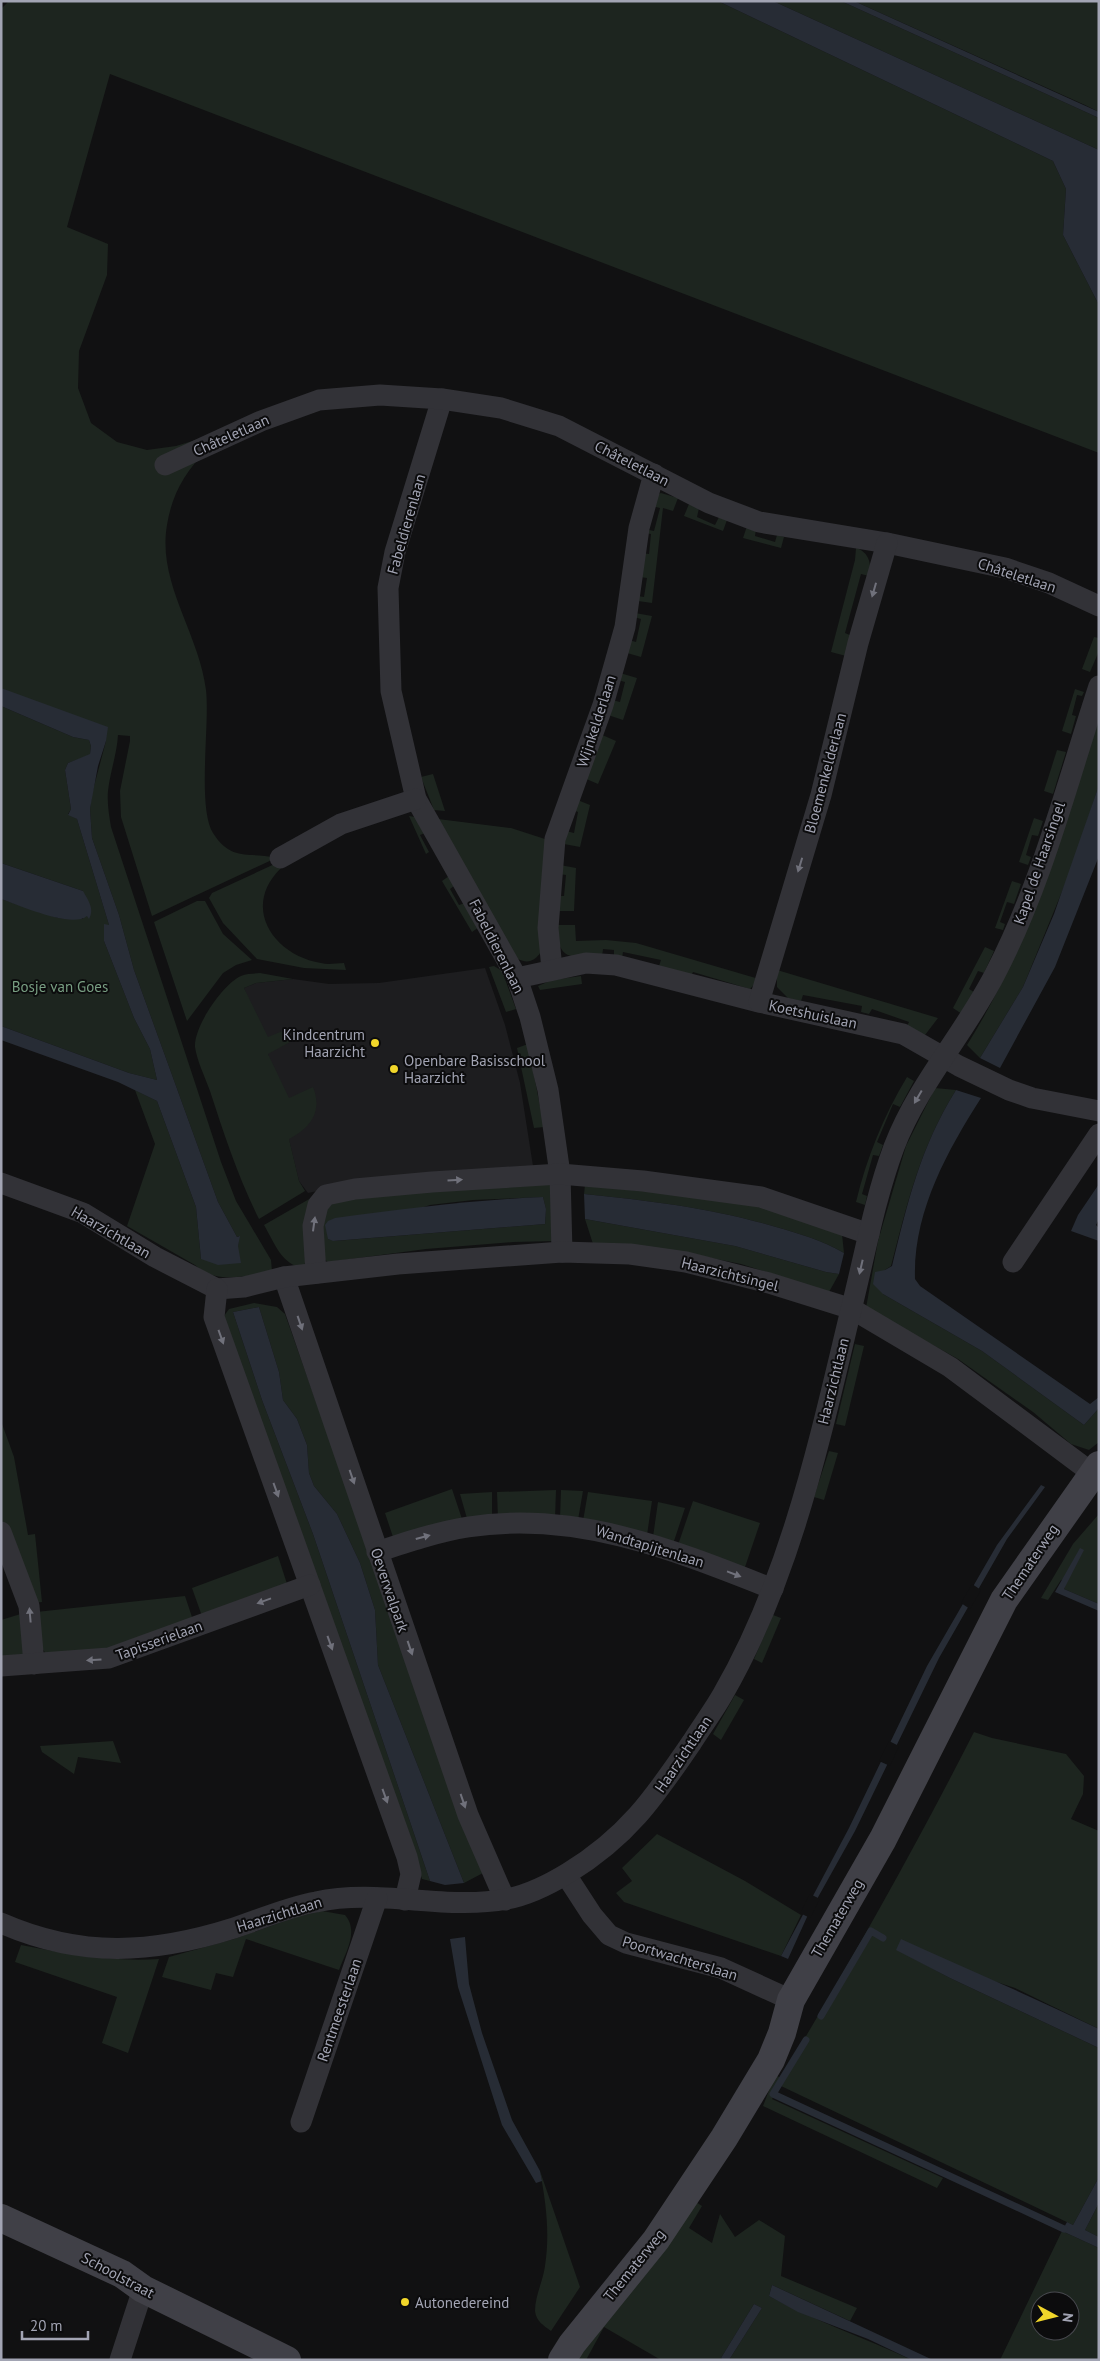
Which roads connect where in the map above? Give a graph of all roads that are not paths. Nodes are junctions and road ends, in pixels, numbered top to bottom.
1 (442, 400) junction
2 (165, 465) dead end
3 (654, 474) junction
4 (887, 543) junction
5 (1099, 606) edge
6 (1099, 686) edge
7 (416, 799) junction
8 (280, 858) dead end
9 (552, 969) junction
10 (517, 978) junction
11 (759, 1002) junction
12 (952, 1061) junction
13 (1099, 1111) edge
14 (1099, 1134) edge
15 (560, 1174) junction
16 (1, 1183) edge
17 (869, 1234) junction
18 (562, 1252) junction
19 (1013, 1262) dead end
20 (316, 1273) junction
21 (284, 1277) junction
22 (217, 1289) junction
23 (852, 1309) junction
24 (1095, 1469) edge
25 (1, 1532) edge
26 (377, 1552) junction
27 (310, 1584) junction
28 (773, 1589) junction
29 (34, 1664) junction
30 (1, 1666) edge
31 (566, 1875) junction
32 (377, 1898) junction
33 (405, 1900) junction
34 (505, 1900) junction
35 (1, 1924) edge
36 (791, 2000) junction
37 (301, 2122) dead end
38 (1, 2218) edge
39 (143, 2289) junction
40 (120, 2360) edge
41 (287, 2360) edge
42 (562, 2360) edge

1 - 2 street, Châteletlaan
1 - 3 street, Châteletlaan
1 - 7 street, Fabeldierenlaan
3 - 4 street, Châteletlaan
3 - 9 street, Wijnkelderlaan
4 - 5 street, Châteletlaan
4 -> 11 street, Bloemenkelderlaan
6 - 12 street, Kapel de Haarsingel
7 - 8 street
7 - 10 street, Fabeldierenlaan
9 - 10 street, Koetshuislaan
9 - 11 street, Koetshuislaan
10 - 15 street, Fabeldierenlaan
11 - 12 street, Koetshuislaan
12 - 13 street, Koetshuislaan
12 -> 17 street, Haarzichtlaan
14 - 19 street
15 - 17 street
15 - 18 street, Fabeldierenlaan
20 -> 15 street
16 - 22 street, Haarzichtlaan
17 -> 23 street, Haarzichtlaan
18 - 20 street, Haarzichtsingel
18 - 23 street, Haarzichtsingel
20 - 21 street, Haarzichtsingel
21 - 22 street, Haarzichtsingel
21 -> 26 street, Oeverwalpark
22 -> 27 street
23 - 24 street, Haarzichtsingel
23 - 28 street, Haarzichtlaan
24 - 36 street, Thematerweg
29 -> 25 street
26 -> 28 street, Wandtapijtenlaan
26 -> 34 street, Oeverwalpark
27 -> 29 street, Tapisserielaan
27 -> 33 street
28 - 31 street, Haarzichtlaan
29 - 30 street, Tapisserielaan
31 - 34 street, Haarzichtlaan
31 - 36 street, Poortwachterslaan
32 - 33 street, Haarzichtlaan
32 - 35 street, Haarzichtlaan
32 - 37 street, Rentmeesterlaan
33 - 34 street, Haarzichtlaan
36 - 42 street, Thematerweg
38 - 39 street, Schoolstraat
39 - 40 street
39 - 41 street, Schoolstraat

